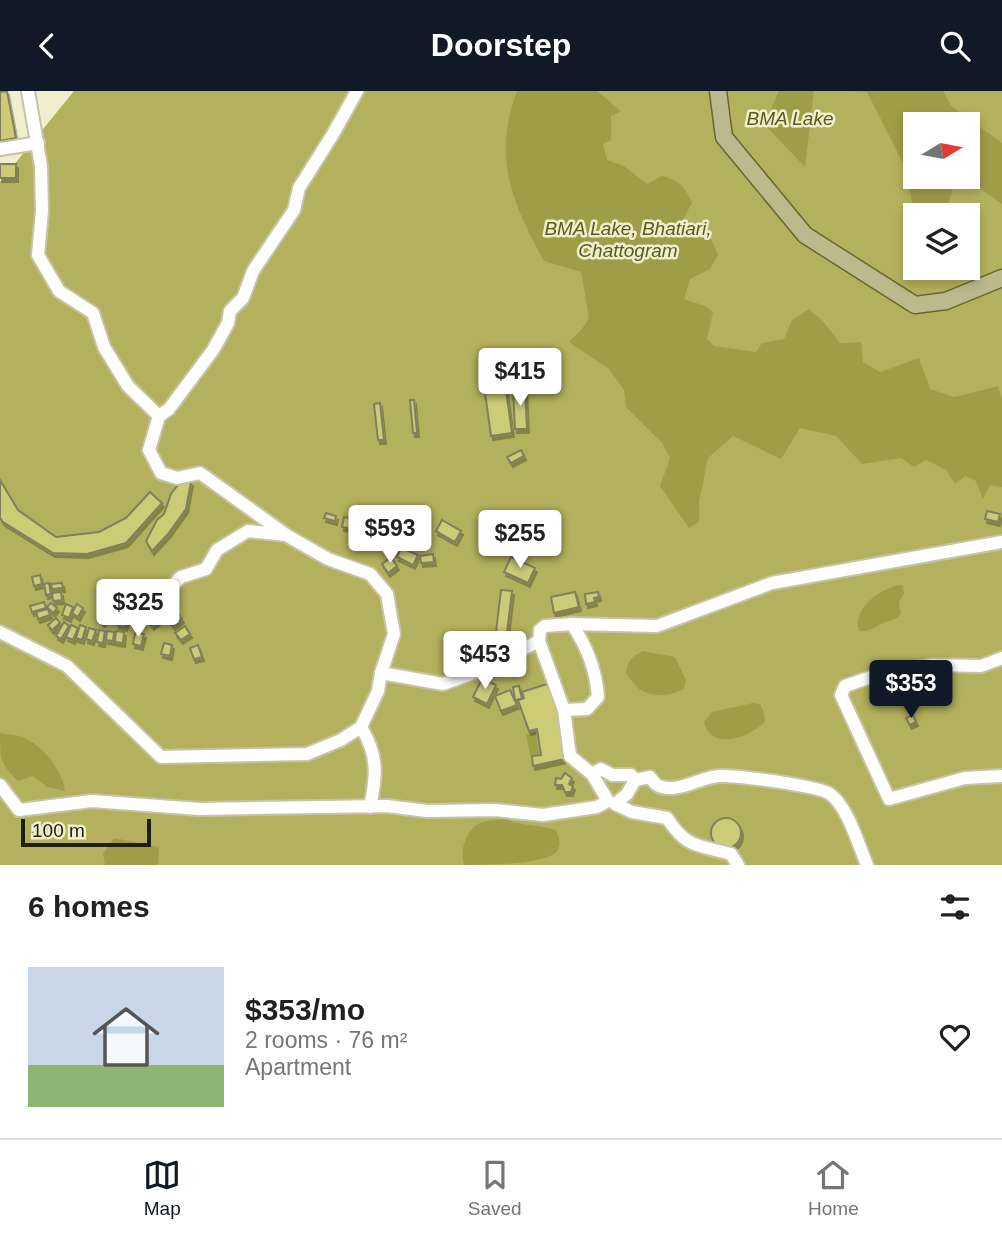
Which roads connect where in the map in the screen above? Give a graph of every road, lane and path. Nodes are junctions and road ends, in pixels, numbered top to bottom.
1 (28, 91) edge
2 (357, 91) edge
3 (718, 91) edge
4 (38, 143) junction
5 (0, 149) edge
6 (1002, 278) edge
7 (159, 416) junction
8 (286, 535) junction
9 (1002, 542) edge
10 (160, 599) dead end
11 (572, 624) junction
12 (0, 632) edge
13 (539, 641) junction
14 (1002, 658) edge
15 (381, 673) junction
16 (564, 711) junction
17 (361, 727) junction
18 (592, 774) junction
19 (1002, 776) edge
20 (635, 780) junction
21 (0, 785) edge
22 (611, 802) junction
23 (370, 807) junction
24 (738, 865) edge
25 (867, 865) edge

1 - 4 street
2 - 7 street
3 - 6 main road
4 - 5 street
4 - 7 street
7 - 8 street
8 - 10 street
8 - 15 street
9 - 11 street
11 - 13 street
11 - 16 street
12 - 17 street
13 - 15 street
13 - 16 street
14 - 19 street
15 - 17 street
16 - 18 street
17 - 23 street
18 - 20 street
18 - 22 street
20 - 22 street
20 - 25 street
21 - 23 street
22 - 23 street
22 - 24 street

